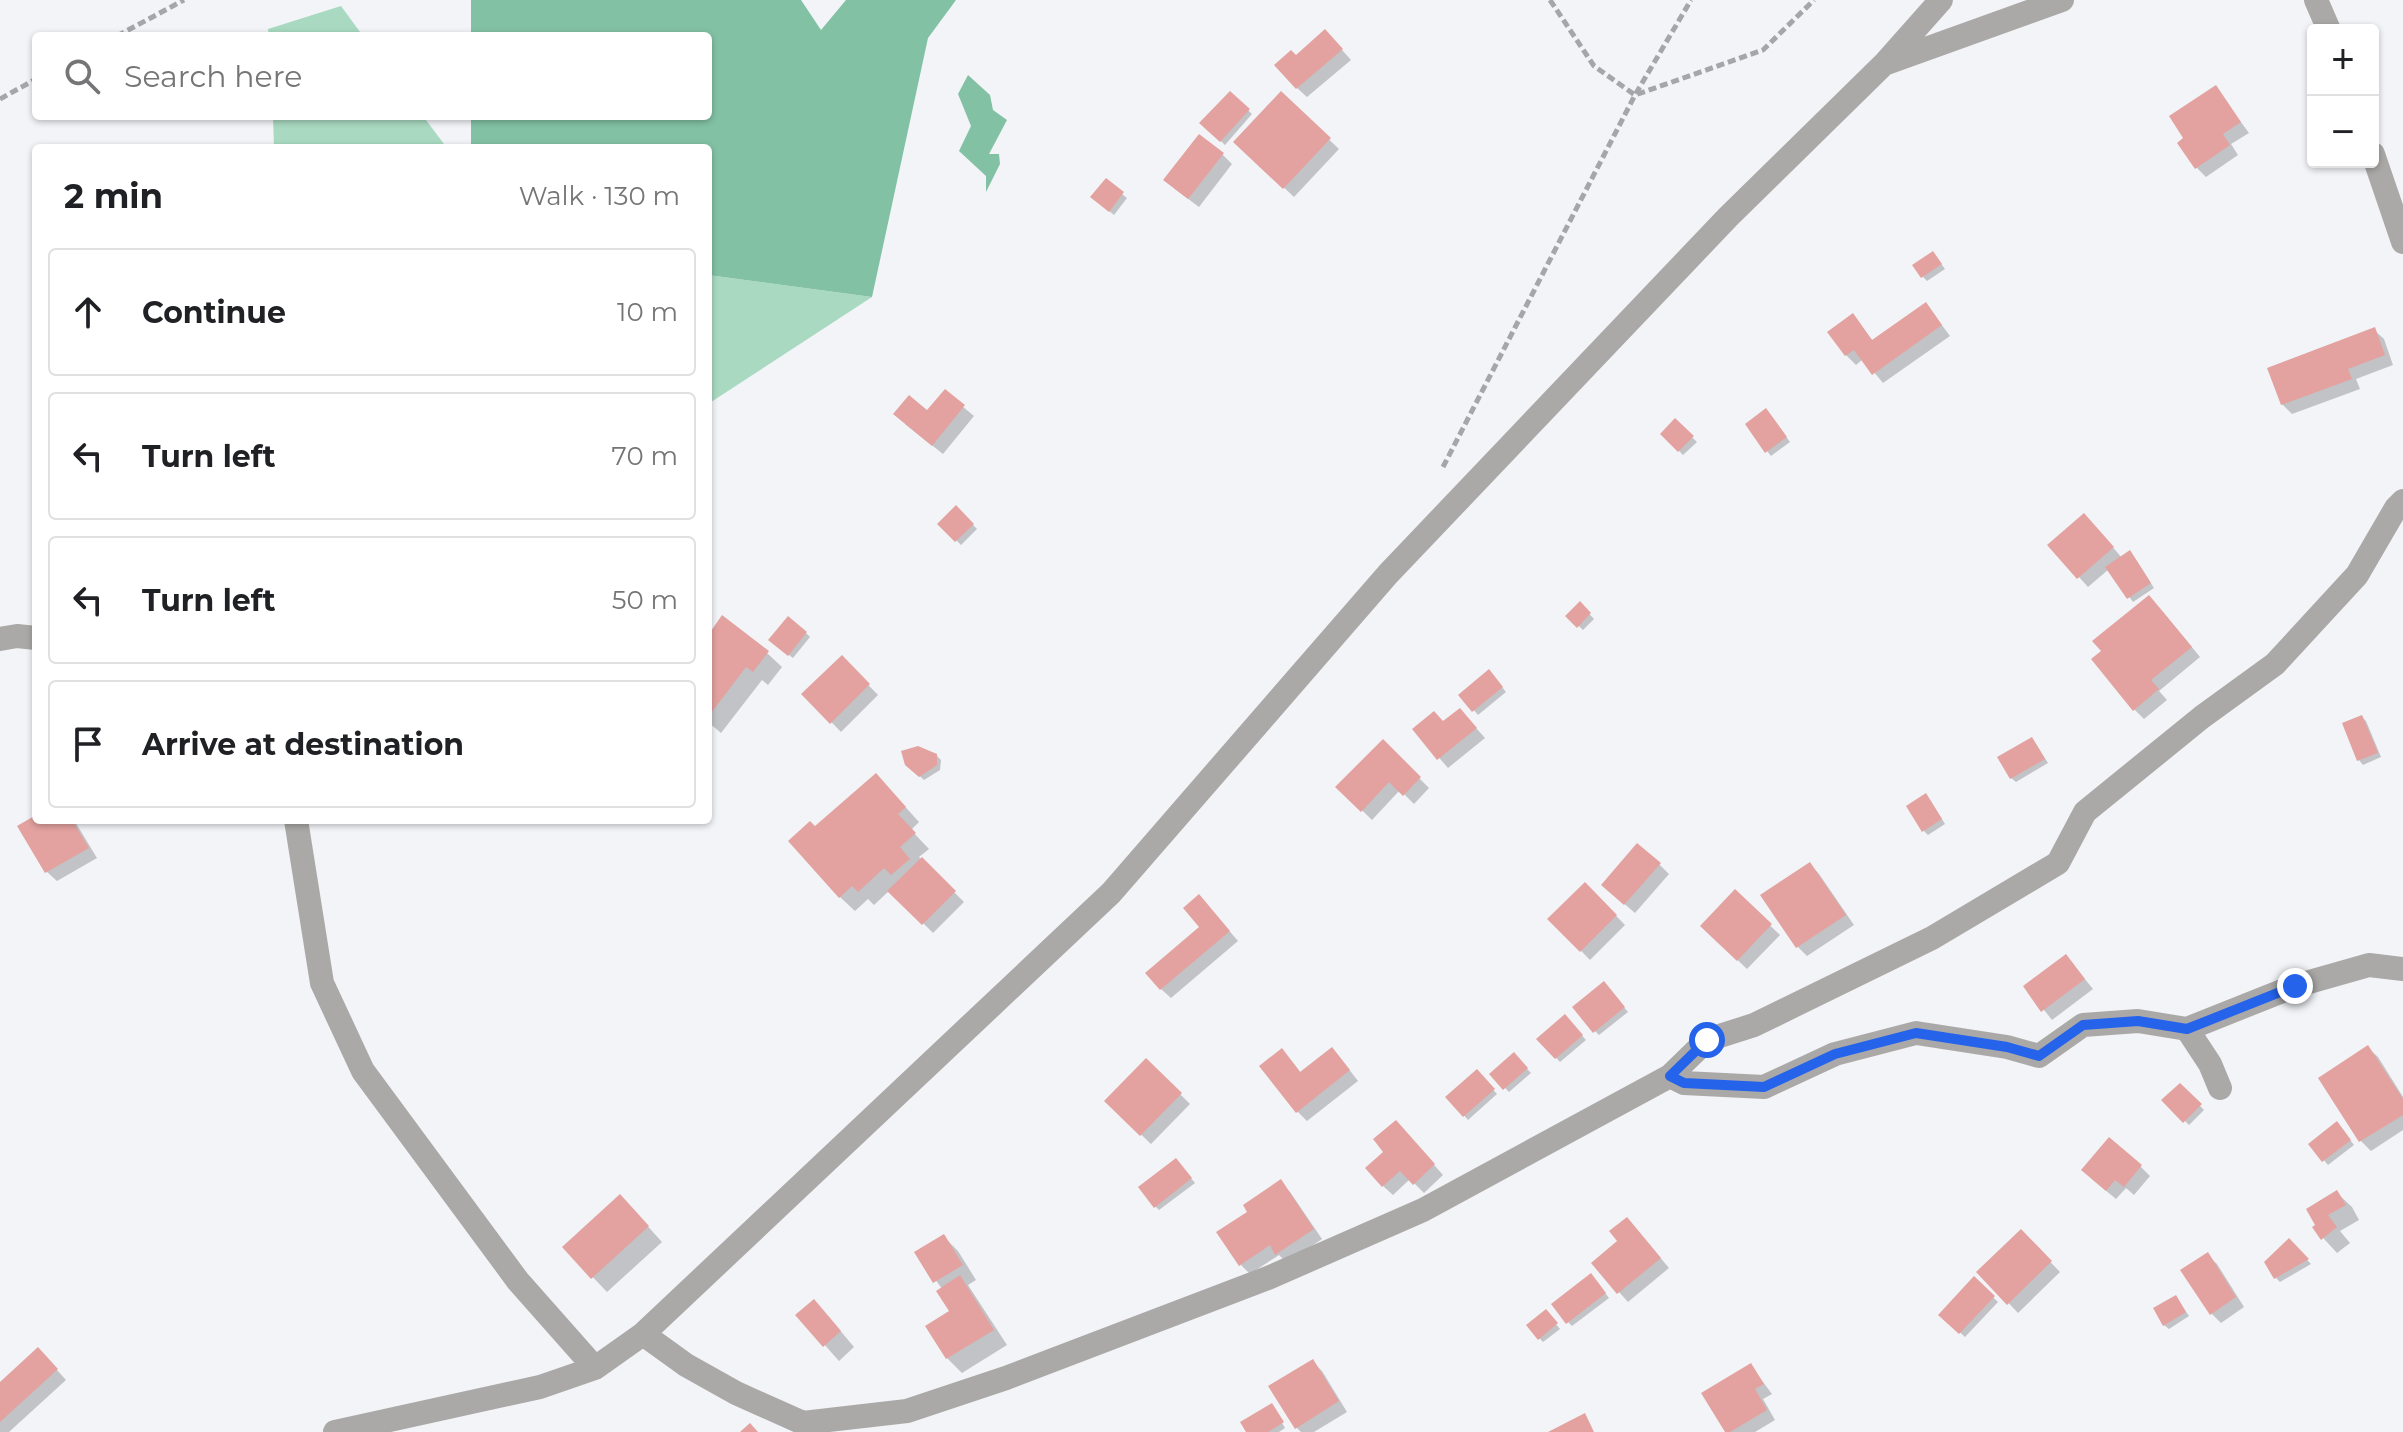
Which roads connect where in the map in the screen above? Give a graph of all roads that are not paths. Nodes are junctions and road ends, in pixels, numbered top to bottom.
1 (1941, 0) edge
2 (2062, 0) edge
3 (2316, 0) edge
4 (2326, 24) edge
5 (1884, 64) junction
6 (2378, 168) edge
7 (2403, 242) edge
8 (2403, 501) edge
9 (32, 638) edge
10 (0, 639) edge
11 (297, 824) edge
12 (2403, 969) edge
13 (2187, 1029) junction
14 (1670, 1076) junction
15 (2220, 1088) dead end
16 (643, 1334) junction
17 (595, 1368) junction
18 (335, 1432) edge

1 - 5 street
2 - 5 street
3 - 4 street
5 - 16 street
6 - 7 street
8 - 14 street
9 - 10 street
11 - 17 street
12 - 13 street
13 - 14 street
13 - 15 street
14 - 16 street
16 - 17 street
17 - 18 street

